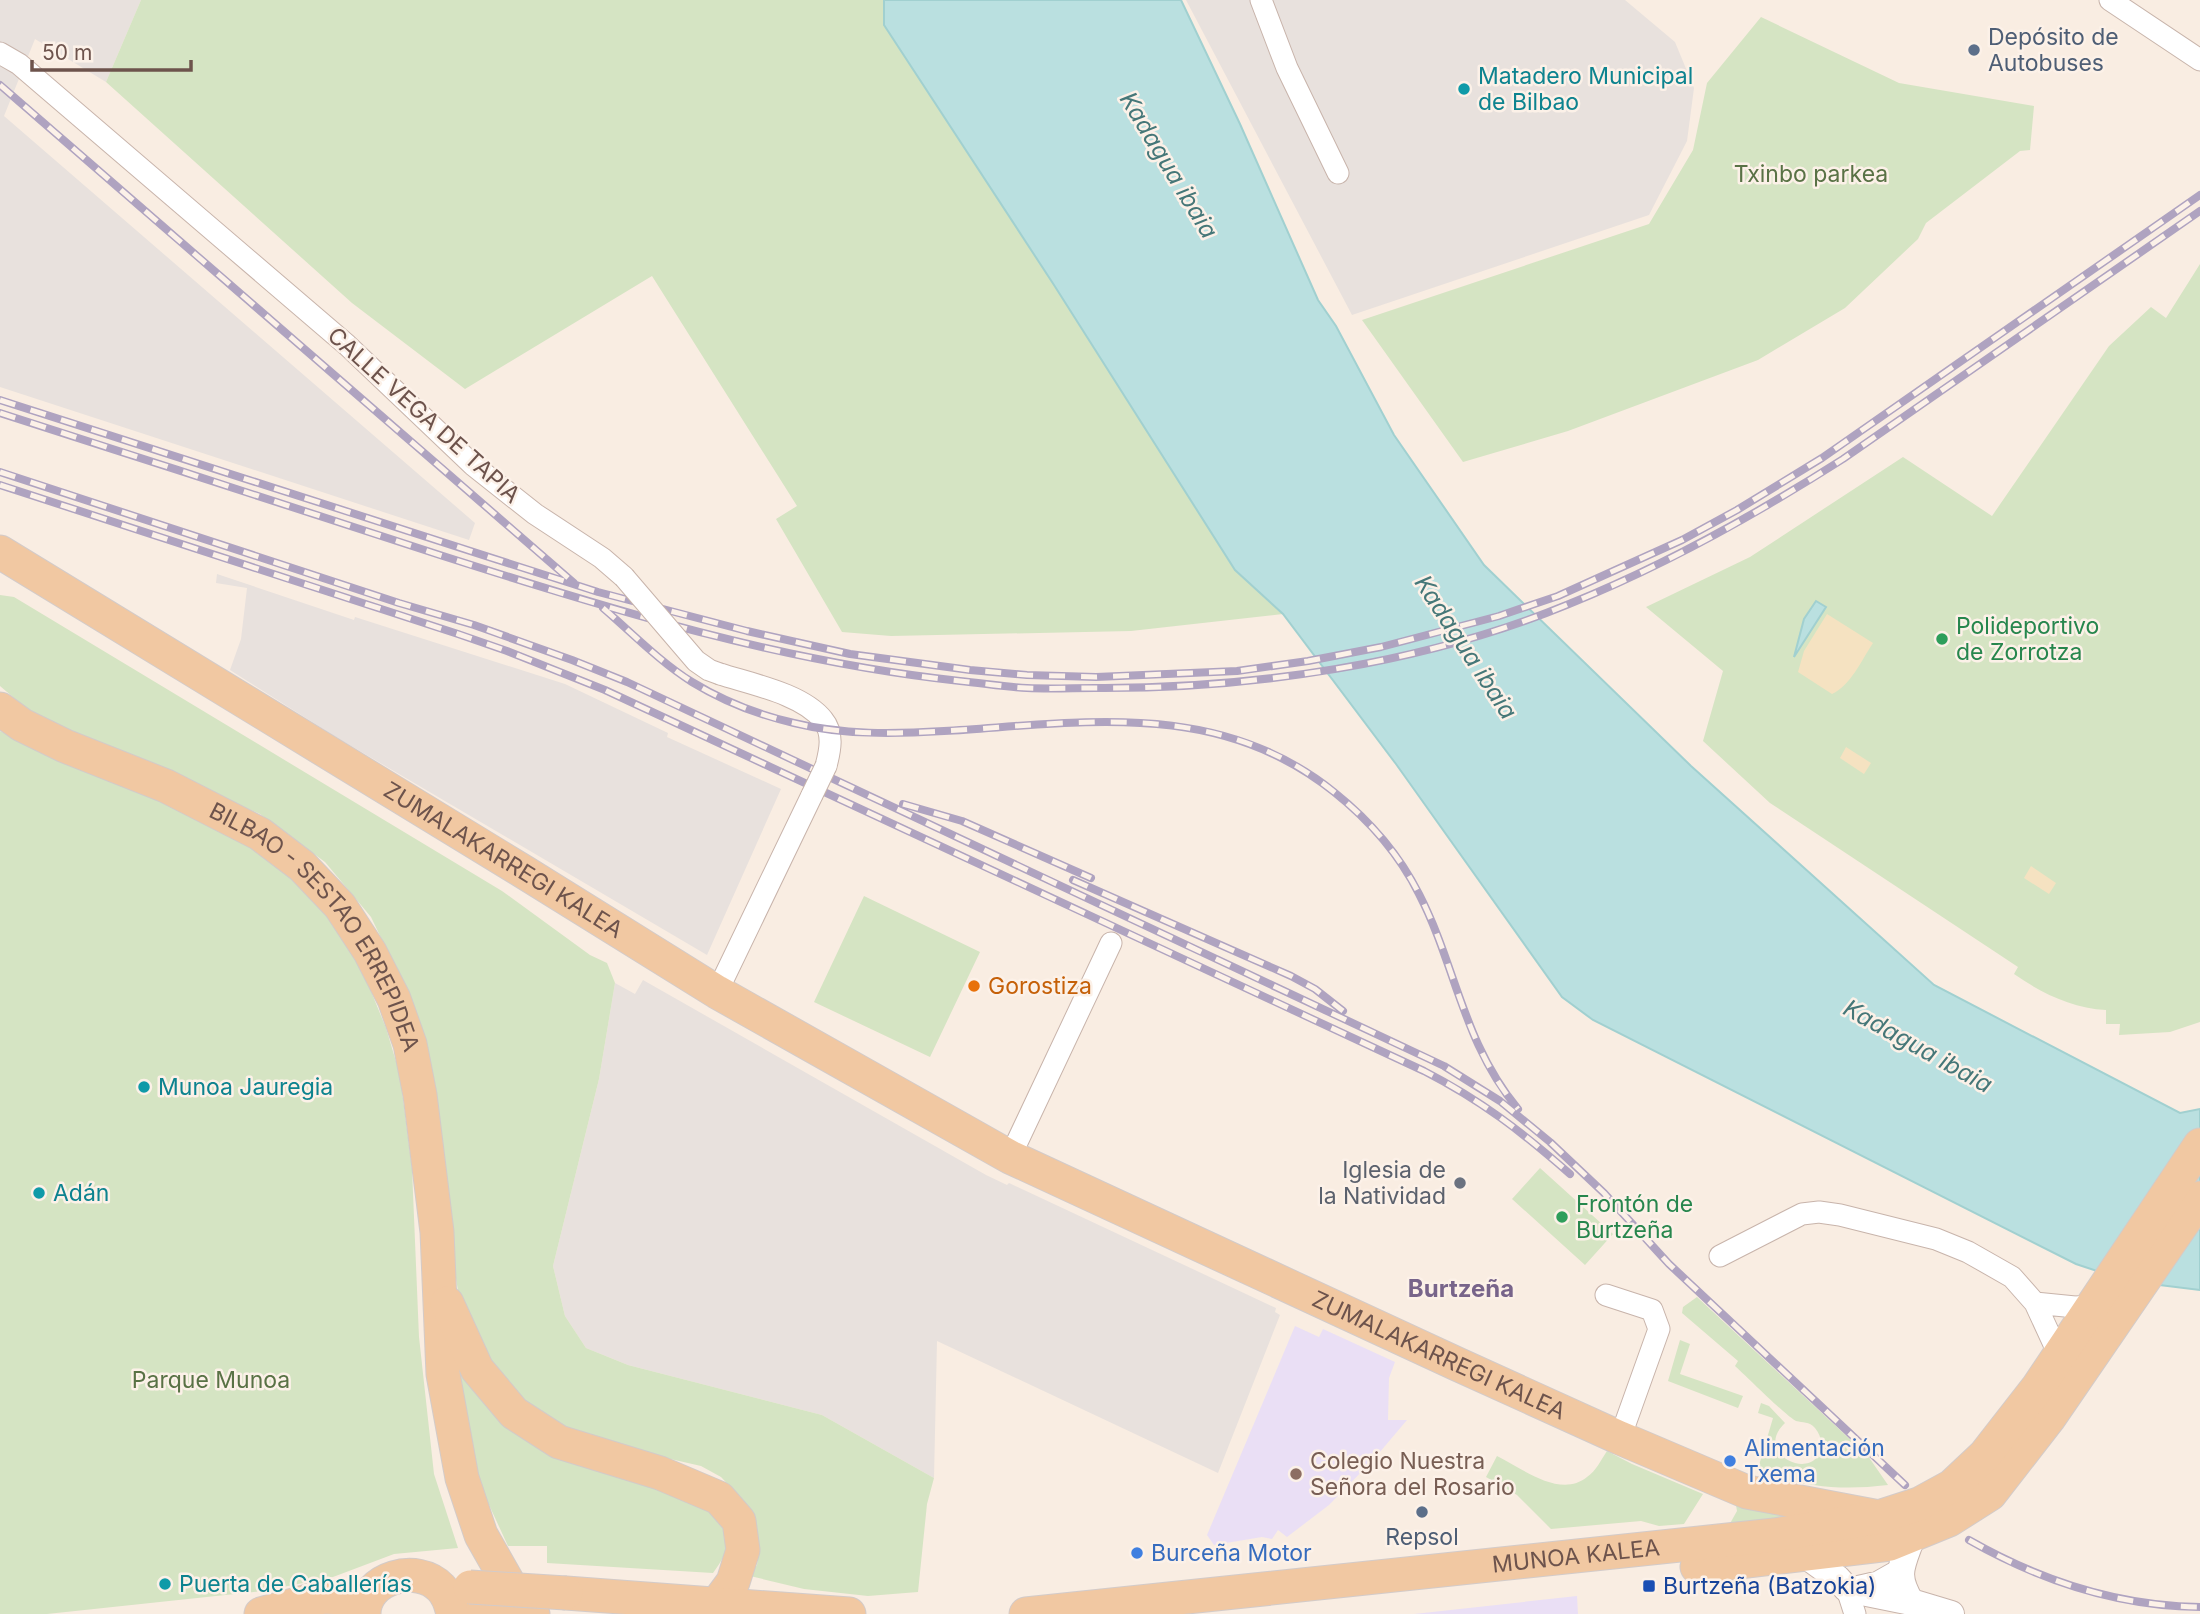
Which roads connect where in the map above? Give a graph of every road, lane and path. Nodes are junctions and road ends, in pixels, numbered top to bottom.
1 (1261, 0) edge
2 (2110, 0) edge
3 (0, 53) edge
4 (2200, 60) edge
5 (1338, 173) dead end
6 (0, 552) edge
7 (0, 581) edge
8 (67, 593) junction
9 (0, 709) edge
10 (1111, 943) dead end
11 (717, 992) junction
12 (2200, 1146) edge
13 (1010, 1157) junction
14 (2200, 1198) edge
15 (1720, 1256) dead end
16 (438, 1284) junction
17 (1606, 1295) dead end
18 (2035, 1303) junction
19 (2103, 1313) junction
20 (2059, 1355) junction
21 (1620, 1438) junction
22 (1879, 1517) junction
23 (1912, 1537) junction
24 (1805, 1555) junction
25 (1901, 1569) junction
26 (1847, 1589) junction
27 (462, 1601) edge
28 (1911, 1602) junction
29 (716, 1605) junction
30 (366, 1607) edge
31 (261, 1614) edge
32 (510, 1614) edge
33 (533, 1614) edge
34 (849, 1614) edge
35 (1026, 1614) edge
36 (1216, 1614) edge
37 (1855, 1614) edge
38 (1951, 1614) edge

1 - 5 street
2 - 4 street
3 - 11 street, CALLE VEGA DE TAPIA, bridge
6 - 8 main road, ZUMALAKARREGI KALEA
7 - 8 main road
8 - 11 main road, ZUMALAKARREGI KALEA
9 - 16 main road, BILBAO - SESTAO ERREPIDEA
10 - 13 street
11 - 13 main road, ZUMALAKARREGI KALEA
12 - 19 main road
13 - 21 main road, ZUMALAKARREGI KALEA
14 - 19 main road
15 - 18 street
16 - 29 main road
16 - 33 main road, BILBAO - SESTAO ERREPIDEA
17 - 21 street
18 - 19 street
18 - 20 street
19 - 20 main road, MUNOA KALEA
19 - 23 main road, MUNOA KALEA
20 - 22 main road, MUNOA KALEA
21 - 22 main road, ZUMALAKARREGI KALEA
22 - 35 main road, MUNOA KALEA
23 - 24 main road, MUNOA KALEA
23 - 25 street
24 - 26 street
24 - 36 main road, MUNOA KALEA
25 - 26 street
25 - 28 street
26 - 28 street
26 - 37 street
27 - 29 main road, bridge
27 - 30 main road
27 - 32 main road
28 - 38 street
29 - 34 main road
30 - 31 main road

